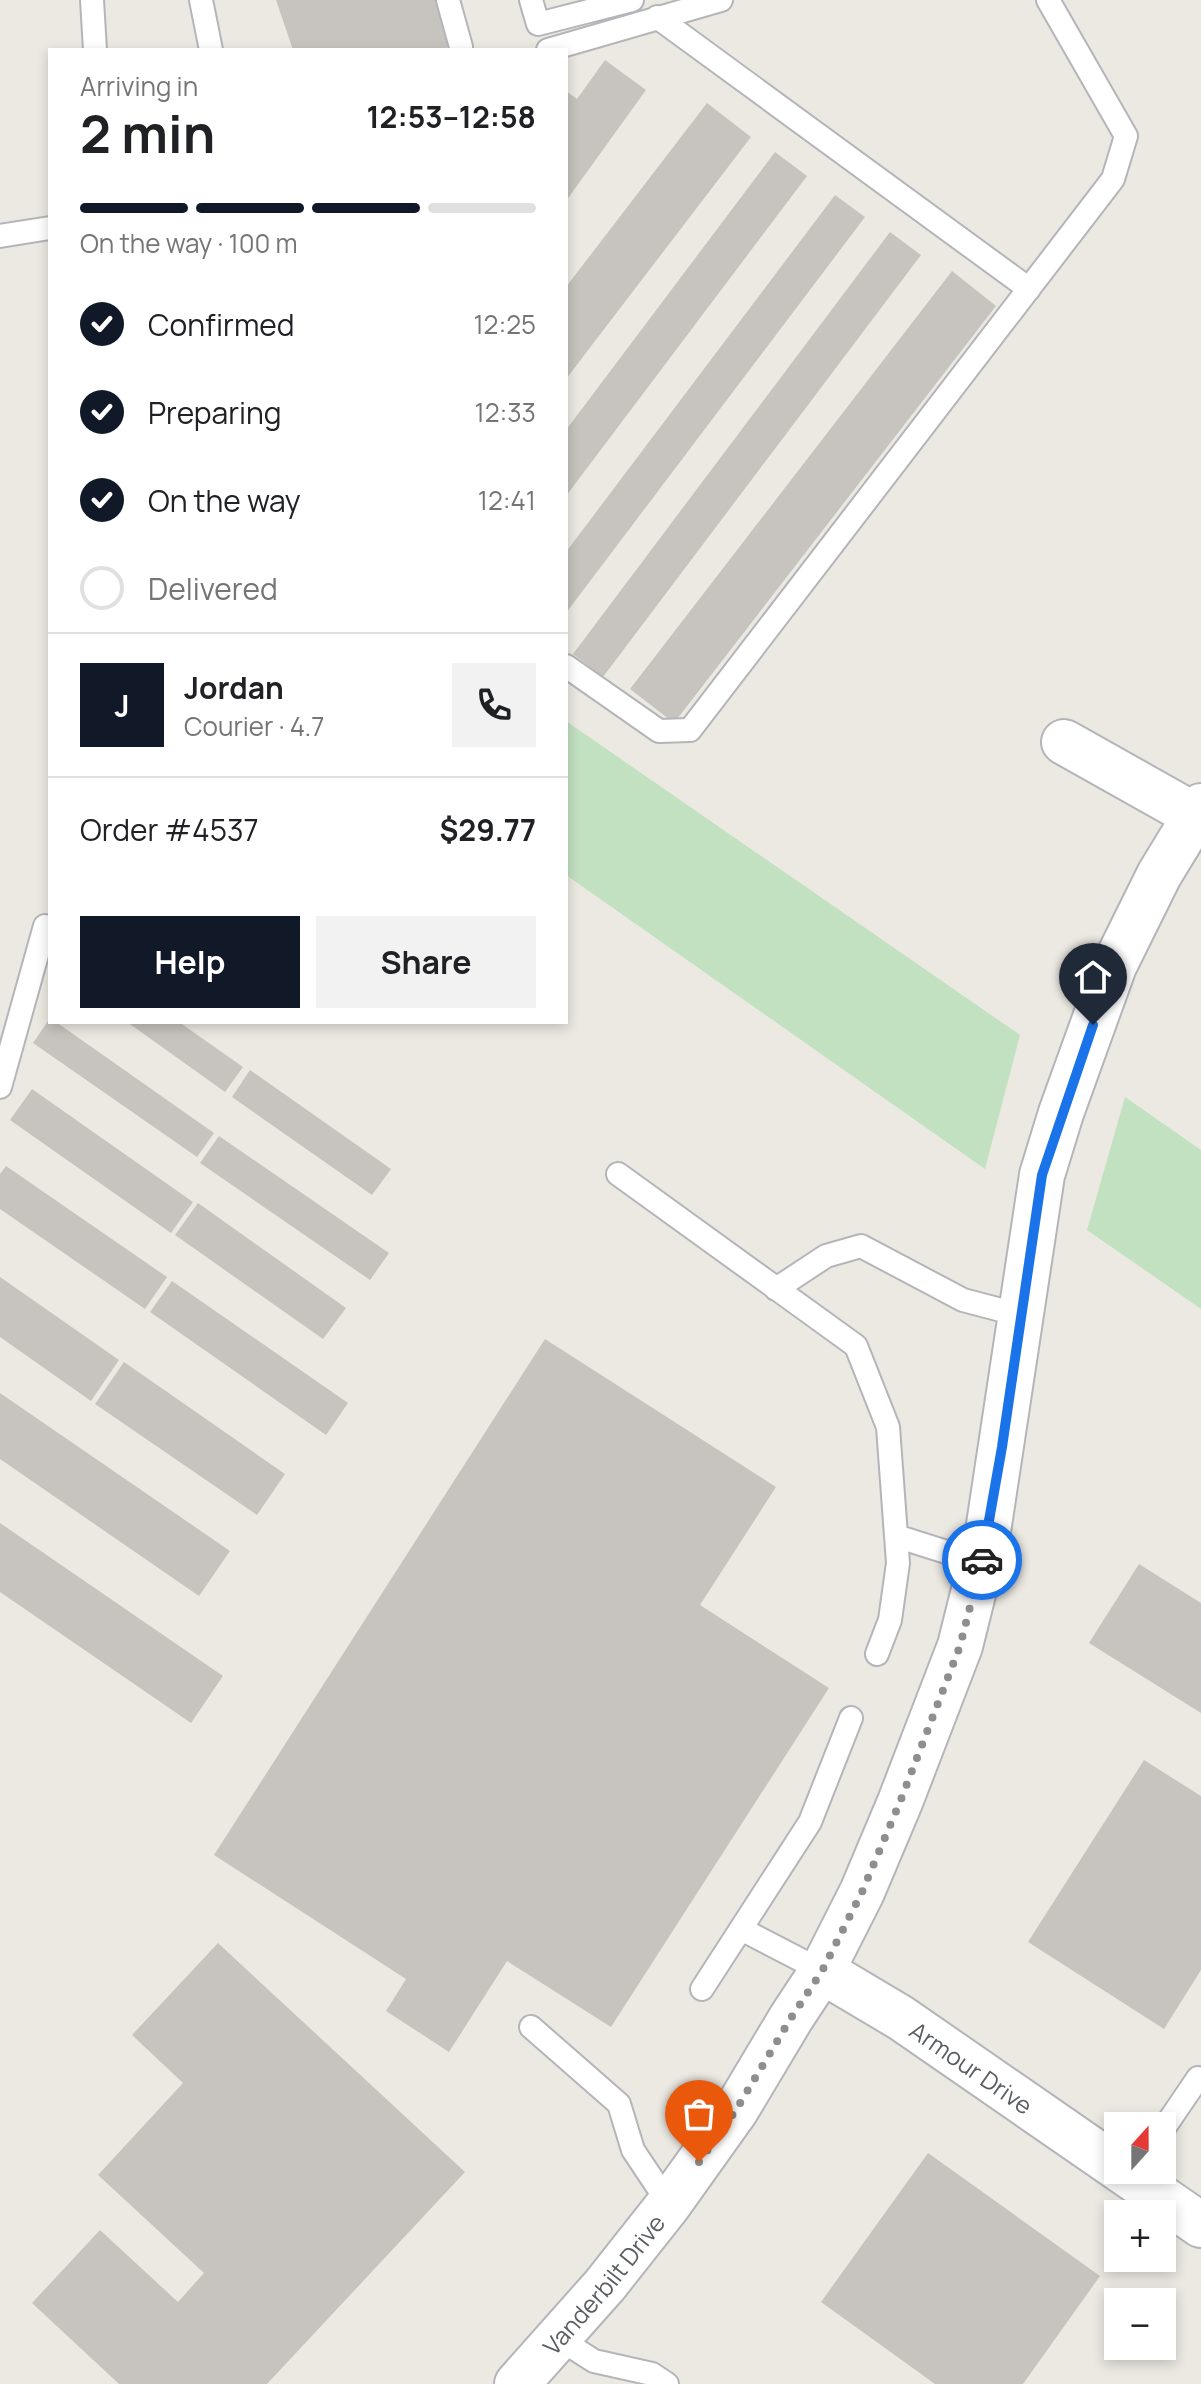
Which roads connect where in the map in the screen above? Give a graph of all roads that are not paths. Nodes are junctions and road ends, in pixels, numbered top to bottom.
1 (92, 0) edge
2 (201, 0) edge
3 (448, 0) edge
4 (531, 0) edge
5 (632, 0) edge
6 (721, 0) edge
7 (1048, 0) edge
8 (657, 17) junction
9 (461, 47) dead end
10 (95, 48) edge
11 (211, 48) edge
12 (555, 48) edge
13 (48, 228) edge
14 (0, 236) edge
15 (1029, 289) junction
16 (568, 667) edge
17 (1064, 742) dead end
18 (1198, 811) edge
19 (45, 926) dead end
20 (0, 1087) edge
21 (618, 1174) dead end
22 (776, 1289) junction
23 (1020, 1315) junction
24 (896, 1536) junction
25 (981, 1563) junction
26 (877, 1654) dead end
27 (851, 1718) dead end
28 (741, 1929) junction
29 (822, 1971) junction
30 (702, 1989) dead end
31 (531, 2027) dead end
32 (1200, 2076) edge
33 (1175, 2112) edge
34 (1104, 2156) edge
35 (1144, 2184) edge
36 (669, 2204) junction
37 (1201, 2225) edge
38 (558, 2338) junction
39 (616, 2376) edge
40 (517, 2384) edge
41 (667, 2384) edge

1 - 10 lane
2 - 11 lane
3 - 9 lane
4 - 5 lane
6 - 8 lane
7 - 15 lane
8 - 12 lane
8 - 15 lane
13 - 14 lane
15 - 16 lane
17 - 18 street
18 - 23 street, Vanderbilt Drive
19 - 20 lane
21 - 22 lane
22 - 23 lane
22 - 24 lane
23 - 25 street, Vanderbilt Drive
24 - 25 lane
24 - 26 lane
25 - 29 street, Vanderbilt Drive
27 - 28 lane
28 - 29 lane
28 - 30 lane
29 - 34 street, Armour Drive
29 - 36 street, Vanderbilt Drive
31 - 36 lane
32 - 33 lane
35 - 37 street, Armour Drive
36 - 38 street, Vanderbilt Drive
38 - 39 lane
38 - 40 street, Vanderbilt Drive
39 - 41 lane

